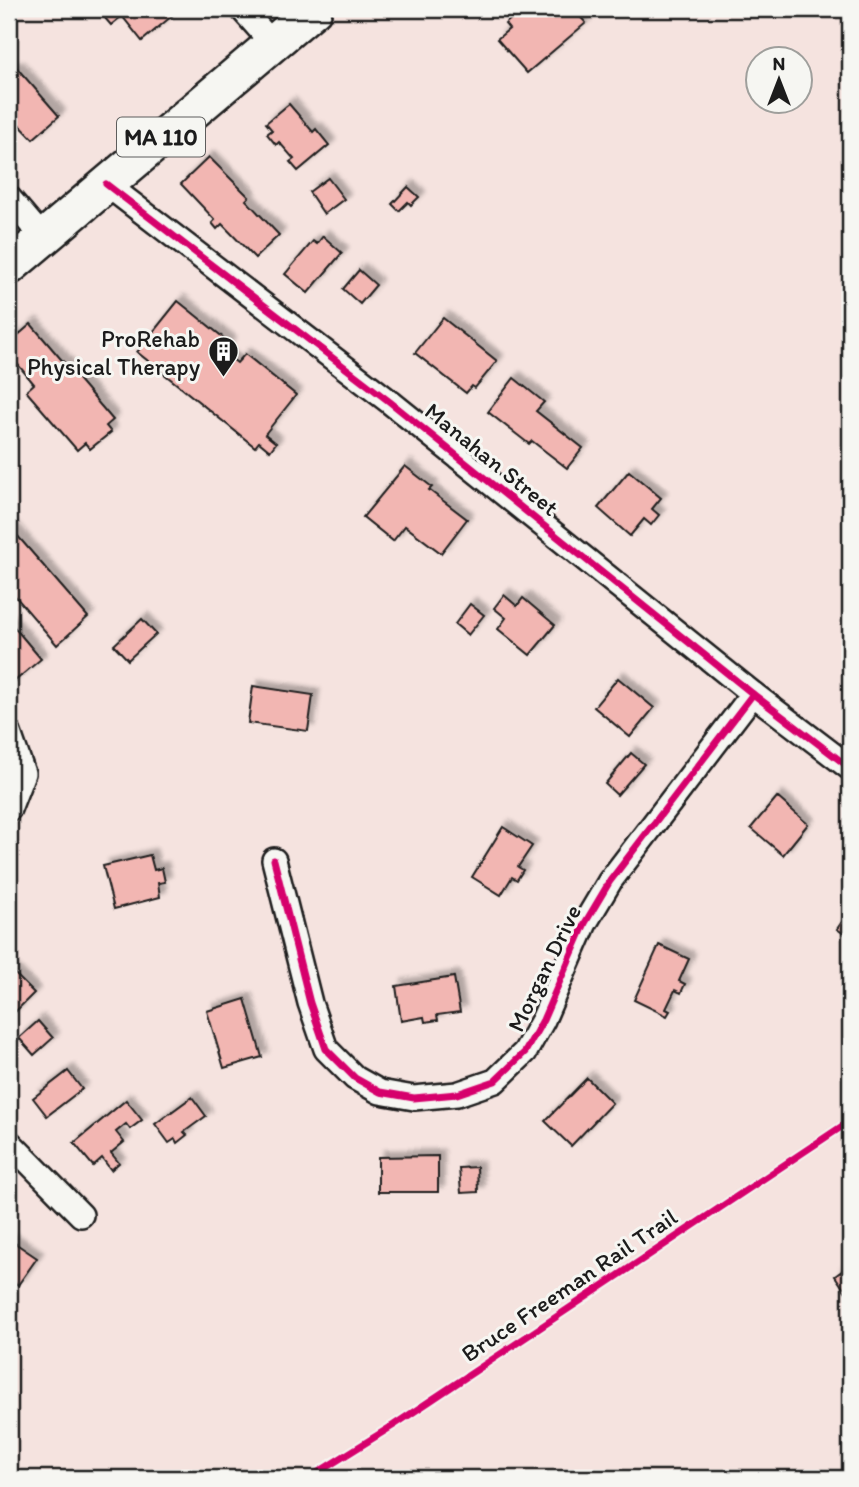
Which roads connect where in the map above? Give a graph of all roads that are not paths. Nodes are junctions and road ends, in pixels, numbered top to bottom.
1 (242, 9) edge
2 (314, 9) edge
3 (273, 44) junction
4 (106, 184) junction
5 (9, 198) edge
6 (43, 238) junction
7 (9, 267) edge
8 (753, 694) junction
9 (9, 733) edge
10 (850, 768) edge
11 (9, 809) edge
12 (274, 860) dead end
13 (9, 1142) edge
14 (80, 1215) dead end

1 - 3 street
2 - 3 main road, MA 110
3 - 4 main road, MA 110
4 - 6 main road, MA 110
4 - 8 street, Manahan Street
5 - 6 street
6 - 7 main road, MA 110
8 - 10 street, Manahan Street
8 - 12 street, Morgan Drive
9 - 11 street
13 - 14 street

